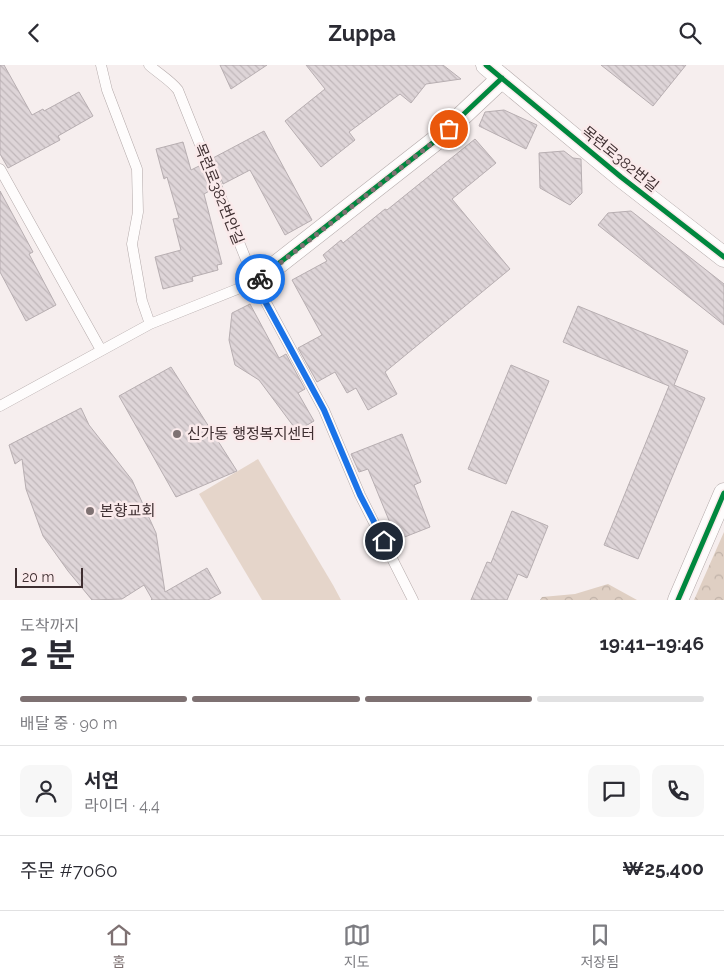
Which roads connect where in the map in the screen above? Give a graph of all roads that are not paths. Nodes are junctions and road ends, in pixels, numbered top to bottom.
1 (101, 65) edge
2 (149, 65) edge
3 (486, 65) edge
4 (502, 78) junction
5 (0, 169) edge
6 (724, 257) edge
7 (255, 283) junction
8 (150, 324) junction
9 (102, 350) junction
10 (0, 406) edge
11 (724, 493) edge
12 (413, 600) edge
13 (678, 600) edge

1 - 8 lane
2 - 7 lane, 목련로382번안길
3 - 4 street, 목련로382번길
4 - 6 street, 목련로382번길
4 - 7 street
5 - 9 lane
7 - 8 lane
7 - 12 lane, 목련로382번안길
8 - 9 lane
9 - 10 lane
11 - 13 street

